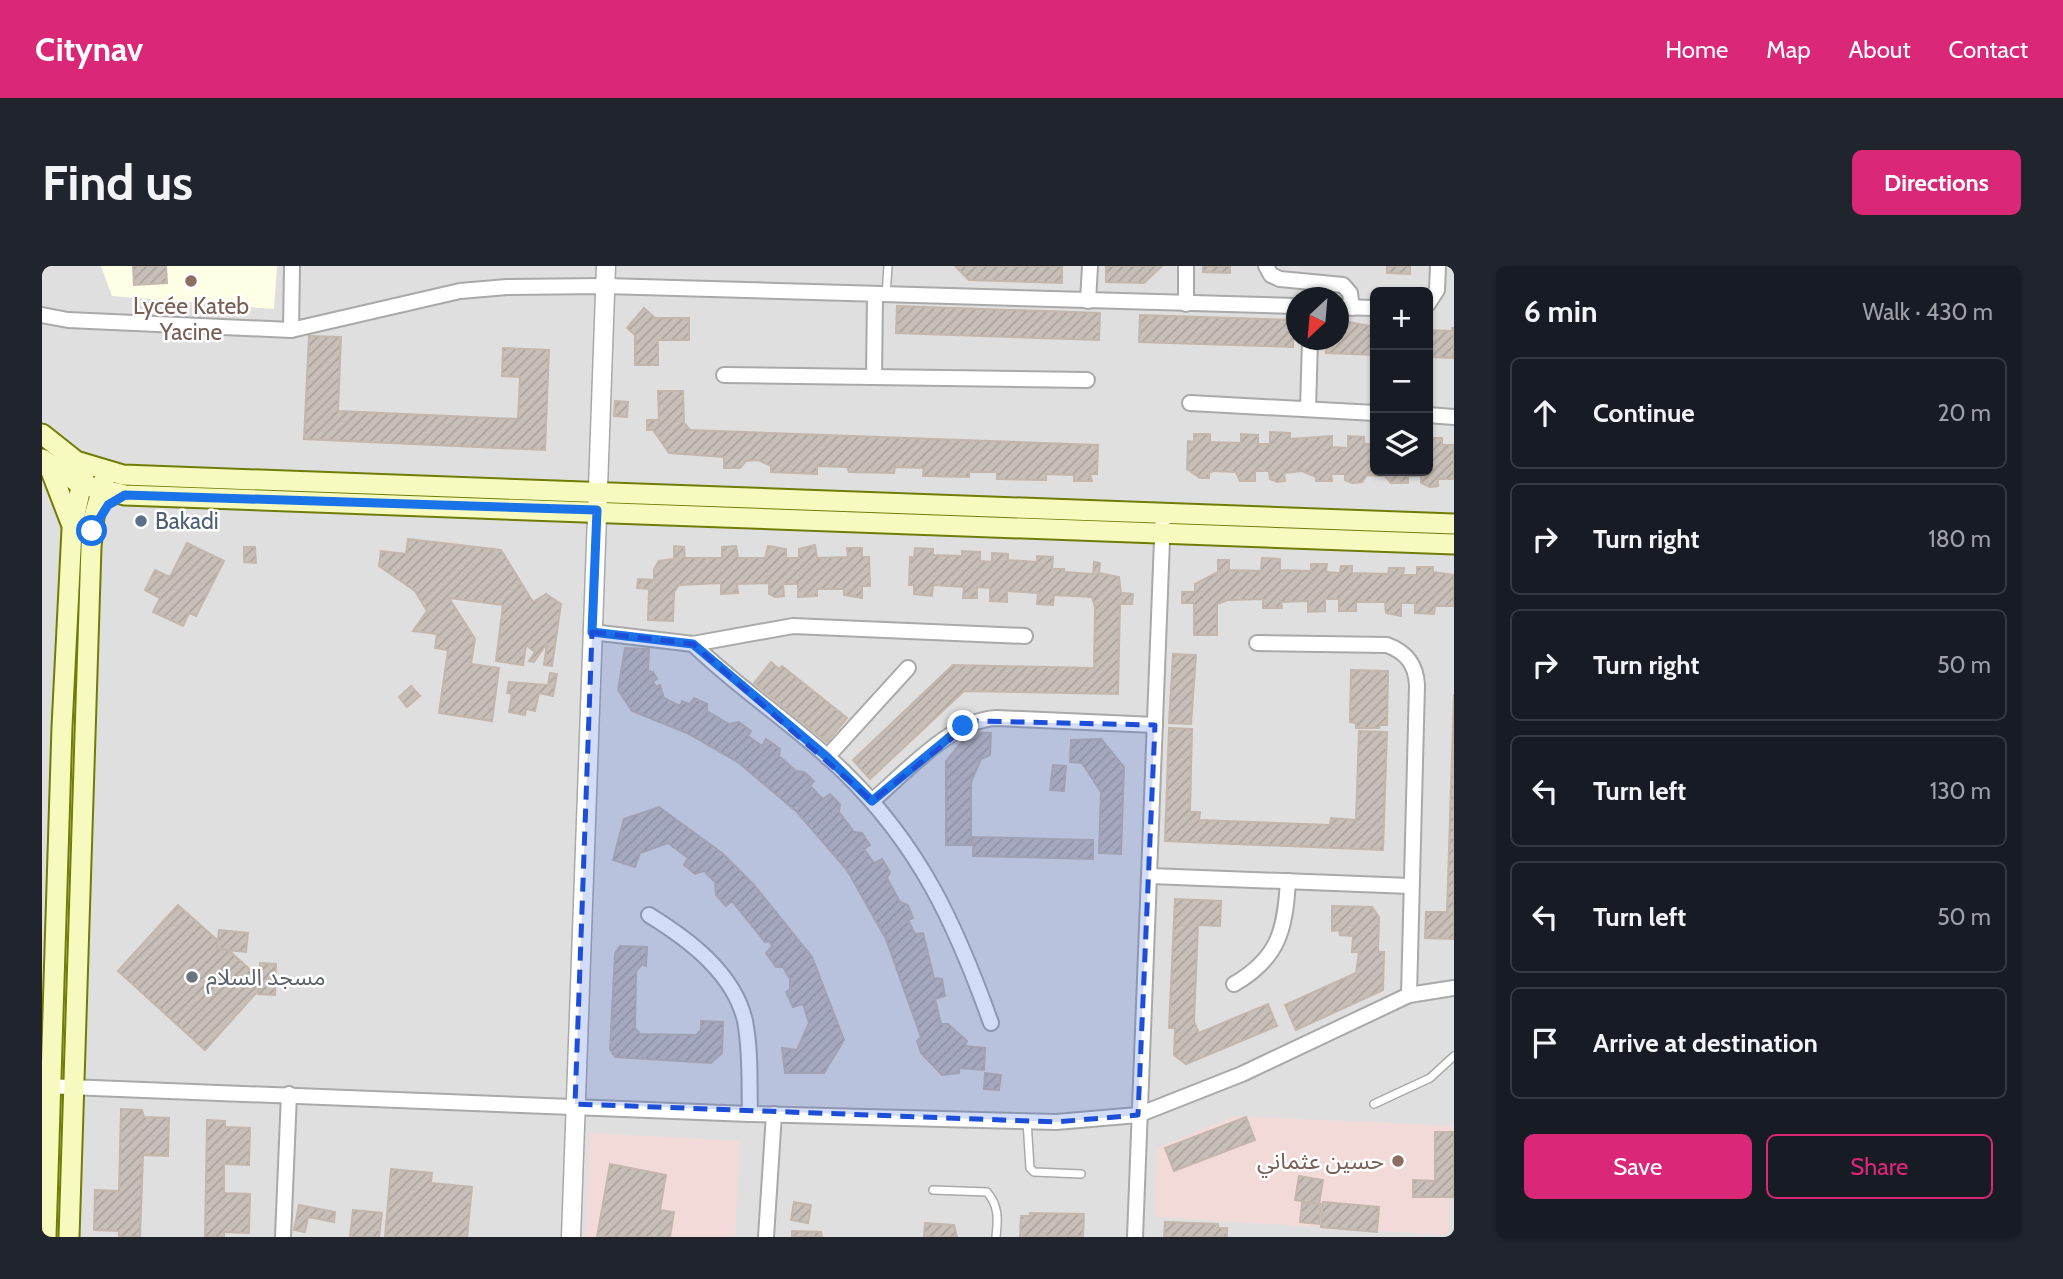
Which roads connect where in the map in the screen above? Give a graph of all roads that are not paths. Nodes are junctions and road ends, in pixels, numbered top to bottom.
1 (292, 266) edge
2 (606, 266) edge
3 (888, 266) edge
4 (1090, 266) edge
5 (1186, 266) edge
6 (1266, 266) edge
7 (1438, 266) edge
8 (605, 286) junction
9 (1345, 287) edge
10 (1433, 296) edge
11 (881, 297) junction
12 (1088, 301) junction
13 (1186, 304) junction
14 (1286, 306) edge
15 (1349, 307) edge
16 (1370, 308) edge
17 (42, 315) edge
18 (291, 330) junction
19 (1310, 350) edge
20 (724, 374) dead end
21 (874, 377) junction
22 (1087, 380) dead end
23 (1190, 403) dead end
24 (1308, 409) junction
25 (1370, 412) edge
26 (1433, 415) edge
27 (1454, 416) edge
28 (42, 433) edge
29 (45, 462) edge
30 (83, 475) junction
31 (104, 482) junction
32 (125, 495) junction
33 (597, 500) junction
34 (1163, 513) junction
35 (1454, 523) edge
36 (82, 530) junction
37 (1162, 533) junction
38 (1454, 544) edge
39 (592, 632) junction
40 (1025, 636) dead end
41 (1257, 643) dead end
42 (693, 644) junction
43 (908, 668) dead end
44 (1155, 725) junction
45 (827, 757) junction
46 (872, 801) junction
47 (1150, 876) junction
48 (1288, 881) junction
49 (1410, 886) junction
50 (649, 915) dead end
51 (1234, 984) dead end
52 (1454, 988) edge
53 (1409, 995) junction
54 (991, 1023) dead end
55 (1454, 1056) edge
56 (47, 1086) edge
57 (75, 1087) junction
58 (289, 1094) junction
59 (575, 1104) junction
60 (1374, 1104) dead end
61 (750, 1114) junction
62 (774, 1114) junction
63 (1138, 1115) junction
64 (1027, 1121) junction
65 (1081, 1174) dead end
66 (933, 1190) dead end
67 (46, 1237) edge
68 (69, 1237) edge
69 (283, 1237) edge
70 (570, 1237) edge
71 (766, 1237) edge
72 (996, 1237) edge
73 (1135, 1237) edge

1 - 18 street
2 - 8 street
3 - 11 lane
4 - 12 street
5 - 13 street
6 - 9 street
7 - 10 street
8 - 11 street
8 - 18 street
8 - 33 street
11 - 12 street
11 - 21 street
12 - 13 street
13 - 14 street
15 - 16 street
17 - 18 street
19 - 24 street
20 - 21 street
21 - 22 street
23 - 24 street
24 - 25 street
26 - 27 street
28 - 30 main road
29 - 30 main road
29 - 36 main road
30 - 31 main road
30 - 36 main road
31 - 32 main road
31 - 33 main road
31 - 36 main road
32 - 33 main road
32 - 36 main road
33 - 34 main road
33 - 37 main road
33 - 39 street
34 - 35 main road
34 - 37 street
36 - 56 main road
36 - 57 main road
37 - 38 main road
37 - 44 street
39 - 42 street
39 - 59 street
40 - 42 street
41 - 49 street
42 - 45 street
43 - 45 street
44 - 46 street
44 - 47 street
45 - 46 street
46 - 54 street
47 - 48 street
47 - 63 street
48 - 49 street
48 - 51 street
49 - 53 street
50 - 61 street
52 - 53 street
53 - 63 street
55 - 60 lane
56 - 57 street
56 - 67 main road
57 - 58 street
57 - 68 main road
58 - 59 street
58 - 69 street
59 - 61 street
59 - 70 street
61 - 62 street
62 - 64 street
62 - 71 street
63 - 64 street
63 - 73 street
64 - 65 lane
66 - 72 lane

